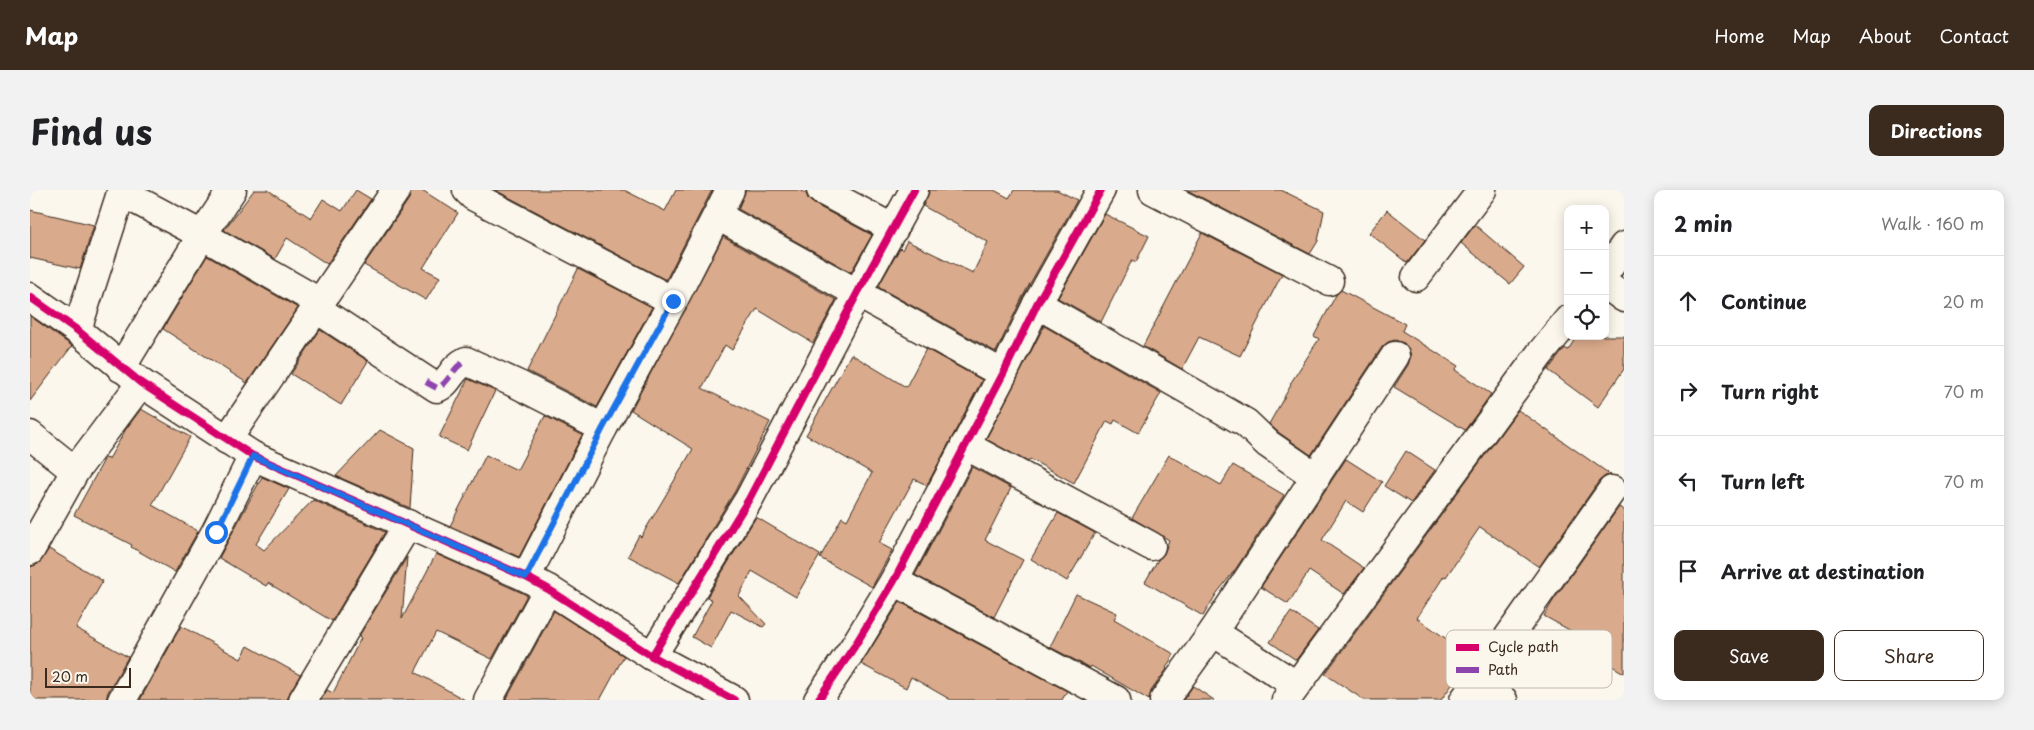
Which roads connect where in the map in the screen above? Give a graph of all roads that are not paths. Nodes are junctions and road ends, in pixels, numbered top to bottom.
1 (232, 190) edge
2 (396, 190) edge
3 (467, 190) edge
4 (730, 190) edge
5 (821, 190) edge
6 (914, 190) edge
7 (1101, 190) edge
8 (1153, 190) edge
9 (1482, 190) edge
10 (121, 191) edge
11 (718, 216) junction
12 (894, 229) junction
13 (202, 235) junction
14 (1624, 246) edge
15 (1609, 267) edge
16 (1416, 277) dead end
17 (1329, 281) dead end
18 (1609, 287) edge
19 (858, 292) junction
20 (30, 296) edge
21 (1624, 298) edge
22 (673, 301) junction
23 (1037, 304) junction
24 (319, 306) junction
25 (1564, 325) edge
26 (77, 330) junction
27 (1395, 356) dead end
28 (1003, 374) junction
29 (131, 376) junction
30 (603, 428) junction
31 (30, 435) edge
32 (227, 440) junction
33 (965, 445) junction
34 (253, 456) junction
35 (75, 471) junction
36 (1316, 477) junction
37 (1612, 490) dead end
38 (408, 524) junction
39 (1151, 546) dead end
40 (30, 549) edge
41 (894, 580) junction
42 (537, 583) junction
43 (1513, 630) edge
44 (1213, 632) junction
45 (652, 656) junction
46 (1469, 692) edge
47 (1291, 693) edge
48 (122, 700) edge
49 (303, 700) edge
50 (488, 700) edge
51 (734, 700) edge
52 (818, 700) edge
53 (1116, 700) edge
54 (1164, 700) edge
55 (1502, 700) edge

1 - 13 street
2 - 24 street
3 - 22 street
4 - 11 street
5 - 12 street
6 - 12 street
7 - 23 street
8 - 17 street
9 - 16 street
10 - 13 street
10 - 26 street
11 - 19 street
11 - 22 street
12 - 19 street
13 - 24 street
13 - 29 street
14 - 15 street
18 - 21 street
19 - 28 street
19 - 45 street
20 - 26 street
22 - 30 street
23 - 28 street
23 - 36 street
24 - 30 street
24 - 32 street
25 - 47 street
26 - 29 street
27 - 36 street
28 - 33 street
29 - 32 street
29 - 35 street
30 - 42 street
31 - 35 street
32 - 34 street
33 - 39 street
33 - 41 street
34 - 38 street
34 - 48 street
35 - 40 street
36 - 44 street
37 - 43 street
38 - 42 street
38 - 49 street
41 - 52 street
41 - 53 street
42 - 45 street
42 - 50 street
44 - 47 street
44 - 54 street
45 - 51 street
46 - 55 street

